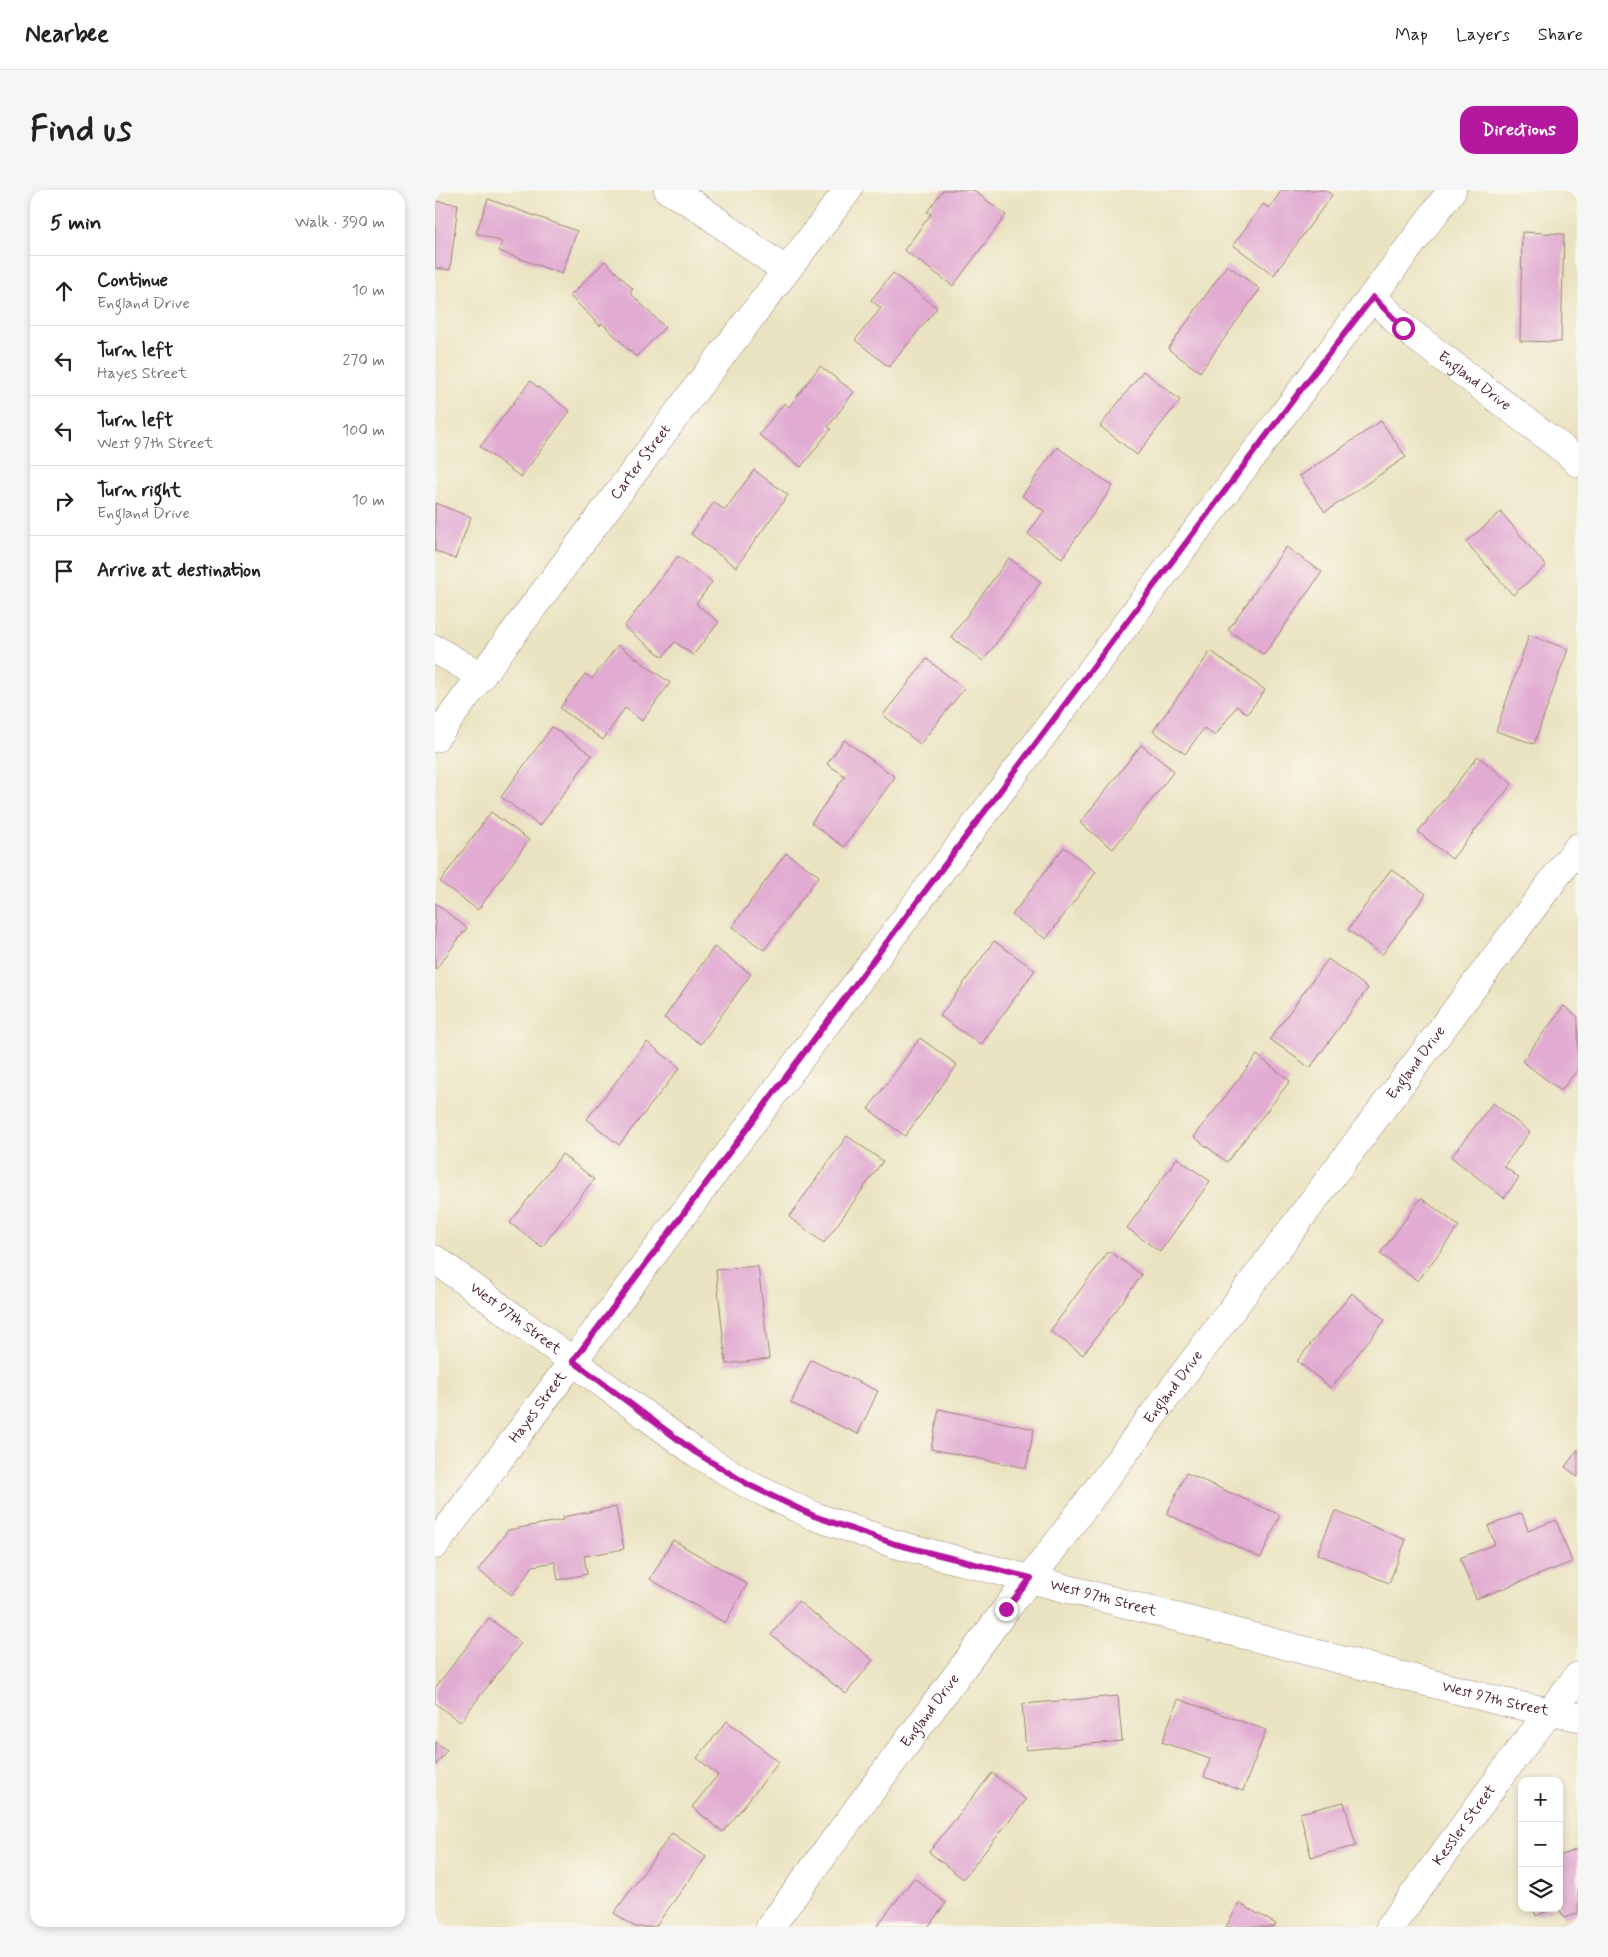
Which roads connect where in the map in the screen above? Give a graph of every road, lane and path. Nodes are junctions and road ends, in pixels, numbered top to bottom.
1 (668, 190) edge
2 (848, 190) edge
3 (1452, 190) edge
4 (786, 271) junction
5 (1373, 297) junction
6 (1578, 463) edge
7 (435, 649) edge
8 (481, 676) junction
9 (435, 738) edge
10 (1578, 847) edge
11 (435, 1259) edge
12 (573, 1361) junction
13 (435, 1545) edge
14 (1031, 1578) junction
15 (1578, 1676) edge
16 (1551, 1712) junction
17 (1578, 1717) edge
18 (770, 1927) edge
19 (1390, 1927) edge

1 - 4 street
2 - 4 street, Carter Street
3 - 5 street, Hayes Street
4 - 8 street, Carter Street
5 - 6 street, England Drive
5 - 12 street, Hayes Street
7 - 8 street
8 - 9 street, Carter Street
10 - 14 street, England Drive
11 - 12 street, West 97th Street
12 - 13 street, Hayes Street
12 - 14 street, West 97th Street
14 - 16 street, West 97th Street
14 - 18 street, England Drive
15 - 16 street, Kessler Street
16 - 17 street, West 97th Street
16 - 19 street, Kessler Street

